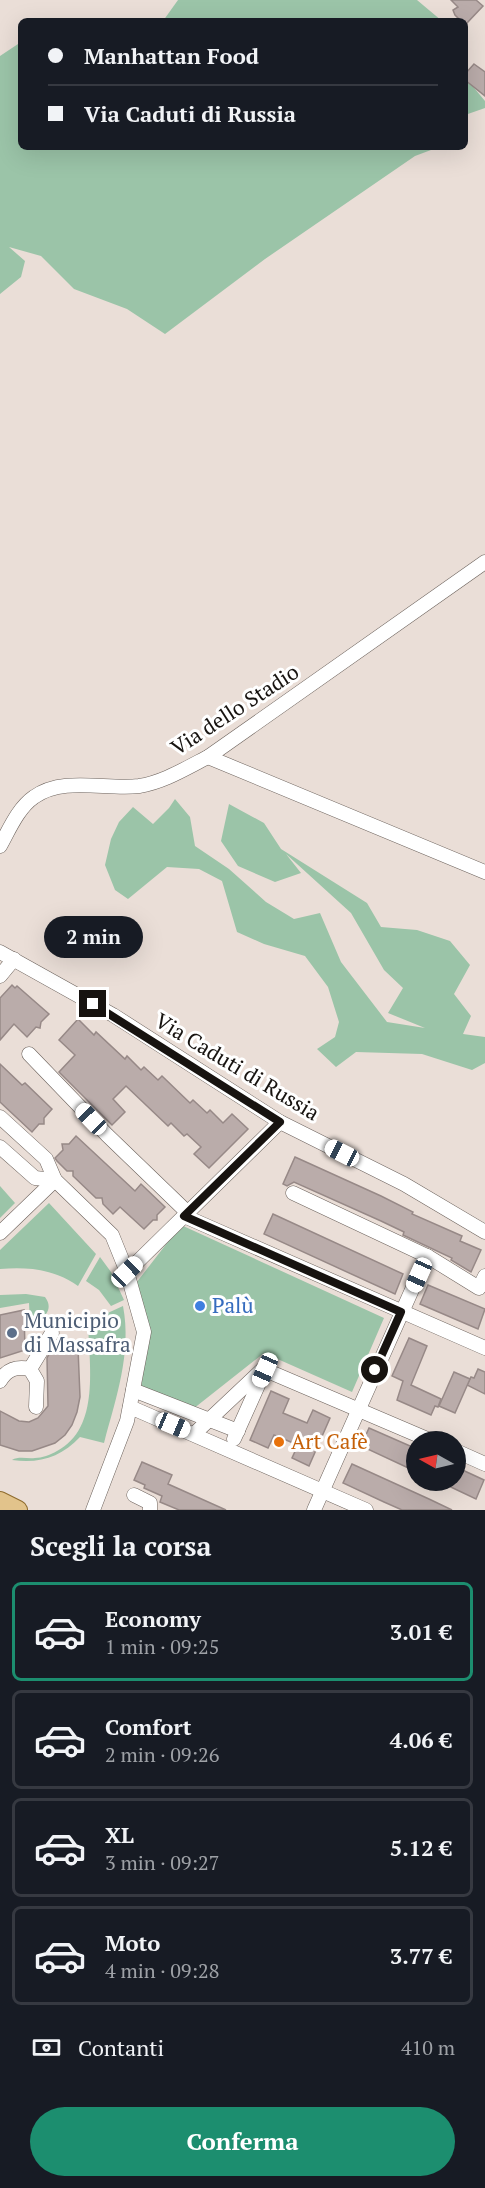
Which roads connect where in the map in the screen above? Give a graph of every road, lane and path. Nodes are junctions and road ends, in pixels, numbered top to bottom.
1 (485, 562) edge
2 (208, 757) junction
3 (0, 846) edge
4 (485, 872) edge
5 (0, 952) edge
6 (14, 959) junction
7 (0, 976) edge
8 (29, 1054) dead end
9 (0, 1117) edge
10 (280, 1122) junction
11 (0, 1147) edge
12 (55, 1180) junction
13 (293, 1193) dead end
14 (186, 1214) junction
15 (485, 1232) edge
16 (0, 1233) edge
17 (427, 1256) junction
18 (127, 1272) junction
19 (485, 1276) edge
20 (401, 1312) junction
21 (52, 1333) dead end
22 (485, 1348) edge
23 (30, 1369) junction
24 (265, 1370) junction
25 (0, 1381) edge
26 (133, 1390) junction
27 (36, 1407) dead end
28 (130, 1407) junction
29 (358, 1408) junction
30 (210, 1420) junction
31 (238, 1431) junction
32 (409, 1431) edge
33 (194, 1434) junction
34 (230, 1449) junction
35 (466, 1455) edge
36 (485, 1464) edge
37 (323, 1491) junction
38 (134, 1495) dead end
39 (0, 1501) edge
40 (95, 1508) edge
41 (18, 1510) edge
42 (150, 1510) edge
43 (314, 1510) edge
44 (366, 1510) edge

1 - 2 street, Via dello Stadio
2 - 3 street, Via dello Stadio
2 - 4 street
5 - 6 street, Via Caduti di Russia
6 - 7 street
6 - 10 street, Via Caduti di Russia
8 - 14 street
9 - 12 street
10 - 14 street
10 - 15 street, Via Caduti di Russia
11 - 12 street
12 - 16 street
12 - 18 street
13 - 17 street
14 - 18 street
14 - 20 street
17 - 19 street
17 - 20 street
18 - 26 street
20 - 22 street
20 - 29 street
21 - 23 street
23 - 25 street
23 - 27 street
24 - 29 street
24 - 30 street
24 - 31 street
26 - 28 street
26 - 30 street
28 - 33 street
28 - 40 street
29 - 32 street
29 - 37 street
30 - 31 street
30 - 33 street
31 - 34 street
33 - 34 street
34 - 37 street
35 - 36 street
37 - 43 street
37 - 44 street
38 - 42 street
39 - 41 main road

